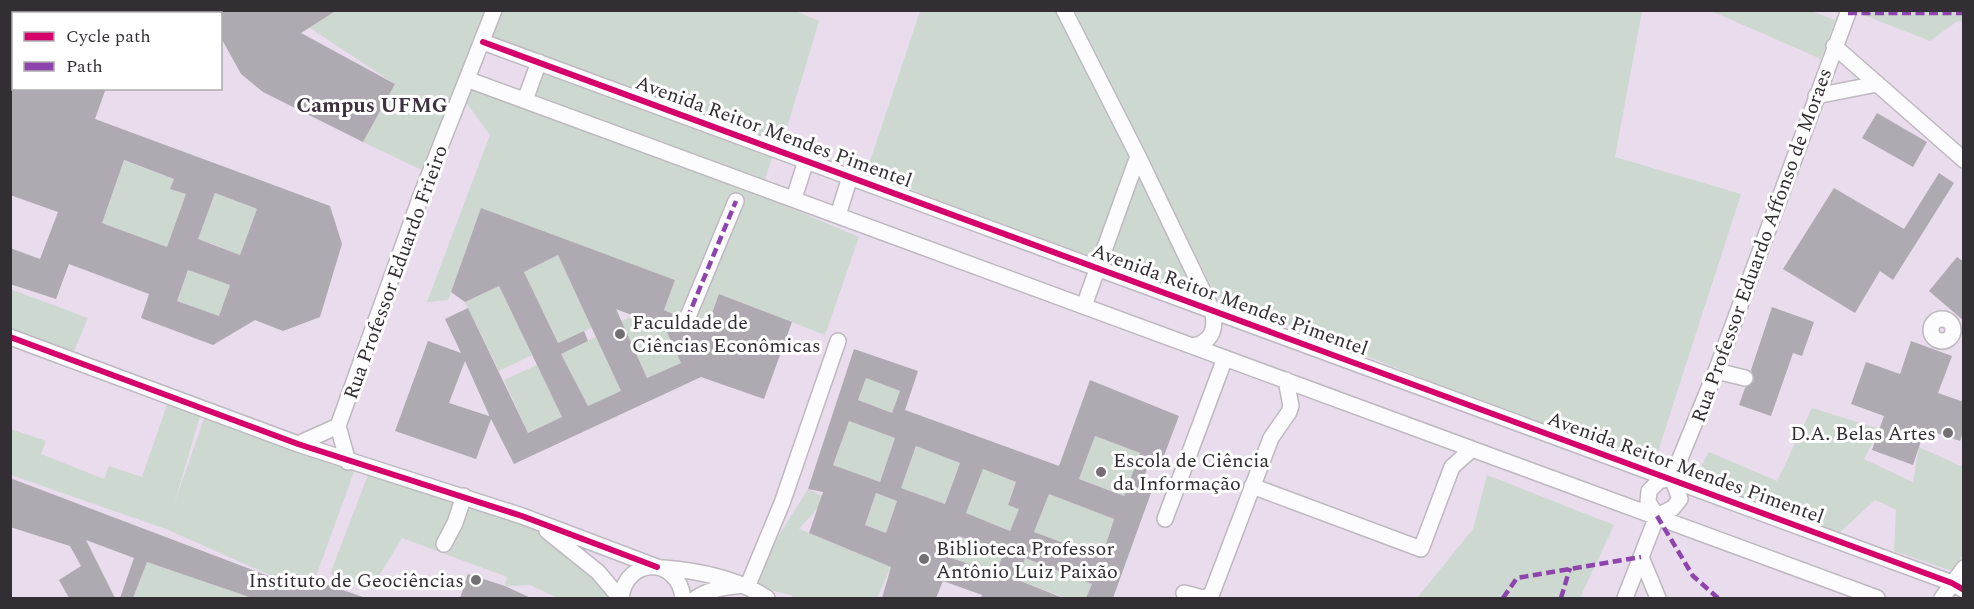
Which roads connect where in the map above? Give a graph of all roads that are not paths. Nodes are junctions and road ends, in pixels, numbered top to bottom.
1 (494, 10) edge
2 (1065, 10) edge
3 (1847, 11) edge
4 (483, 42) junction
5 (1834, 46) junction
6 (538, 62) junction
7 (469, 80) junction
8 (1877, 84) junction
9 (1816, 96) junction
10 (525, 100) junction
11 (1138, 156) junction
12 (1964, 160) edge
13 (806, 161) junction
14 (850, 177) junction
15 (794, 198) junction
16 (736, 201) dead end
17 (838, 215) junction
18 (1098, 268) junction
19 (1084, 306) junction
20 (1212, 310) junction
21 (687, 319) dead end
22 (10, 337) edge
23 (838, 341) dead end
24 (1192, 346) junction
25 (1225, 358) junction
26 (1716, 371) junction
27 (1745, 378) dead end
28 (1286, 380) junction
29 (338, 426) junction
30 (298, 444) junction
31 (1472, 448) junction
32 (348, 462) junction
33 (1672, 478) junction
34 (1252, 486) junction
35 (464, 496) junction
36 (1657, 516) junction
37 (1165, 519) dead end
38 (532, 520) junction
39 (444, 544) dead end
40 (1641, 556) junction
41 (660, 568) junction
42 (1964, 568) edge
43 (748, 585) junction
44 (1958, 587) edge
45 (1184, 593) dead end
46 (620, 598) edge
47 (682, 598) edge
48 (696, 598) edge
49 (767, 598) edge
50 (1205, 598) edge
51 (1625, 598) edge
52 (1658, 598) edge
53 (1877, 598) edge
54 (1942, 598) edge

1 - 4 street, Rua Professor Eduardo Frieiro
2 - 11 street
3 - 5 street, Rua Professor Eduardo Affonso de Moraes
4 - 6 street, Avenida Reitor Mendes Pimentel
4 - 7 street, Rua Professor Eduardo Frieiro
5 - 8 street
5 - 9 street, Rua Professor Eduardo Affonso de Moraes
6 - 10 street
6 - 13 street, Avenida Reitor Mendes Pimentel
7 - 10 street
7 - 29 street, Rua Professor Eduardo Frieiro
8 - 9 street
8 - 12 street
9 - 26 street, Rua Professor Eduardo Affonso de Moraes
10 - 15 street
11 - 18 street
11 - 20 street
13 - 14 street, Avenida Reitor Mendes Pimentel
13 - 15 street
14 - 17 street
14 - 18 street, Avenida Reitor Mendes Pimentel
15 - 17 street
16 - 21 street
17 - 19 street
18 - 19 street
18 - 20 street, Avenida Reitor Mendes Pimentel
19 - 24 street
20 - 24 street
20 - 33 street, Avenida Reitor Mendes Pimentel
22 - 30 street
23 - 43 street
24 - 25 street
25 - 28 street
25 - 37 street
26 - 27 street
26 - 33 street, Rua Professor Eduardo Affonso de Moraes
28 - 31 street
28 - 34 street
29 - 30 street
29 - 32 street
30 - 32 street
31 - 34 street
31 - 36 street
32 - 35 street
33 - 36 street
33 - 36 street
33 - 44 street, Avenida Reitor Mendes Pimentel
34 - 50 street
35 - 38 street
35 - 39 street
36 - 40 street
36 - 53 street
38 - 41 street
38 - 46 street
40 - 51 street
40 - 52 street
41 - 43 street
41 - 46 street
41 - 47 street
42 - 44 street
43 - 48 street
43 - 49 street
44 - 54 street
45 - 50 street

